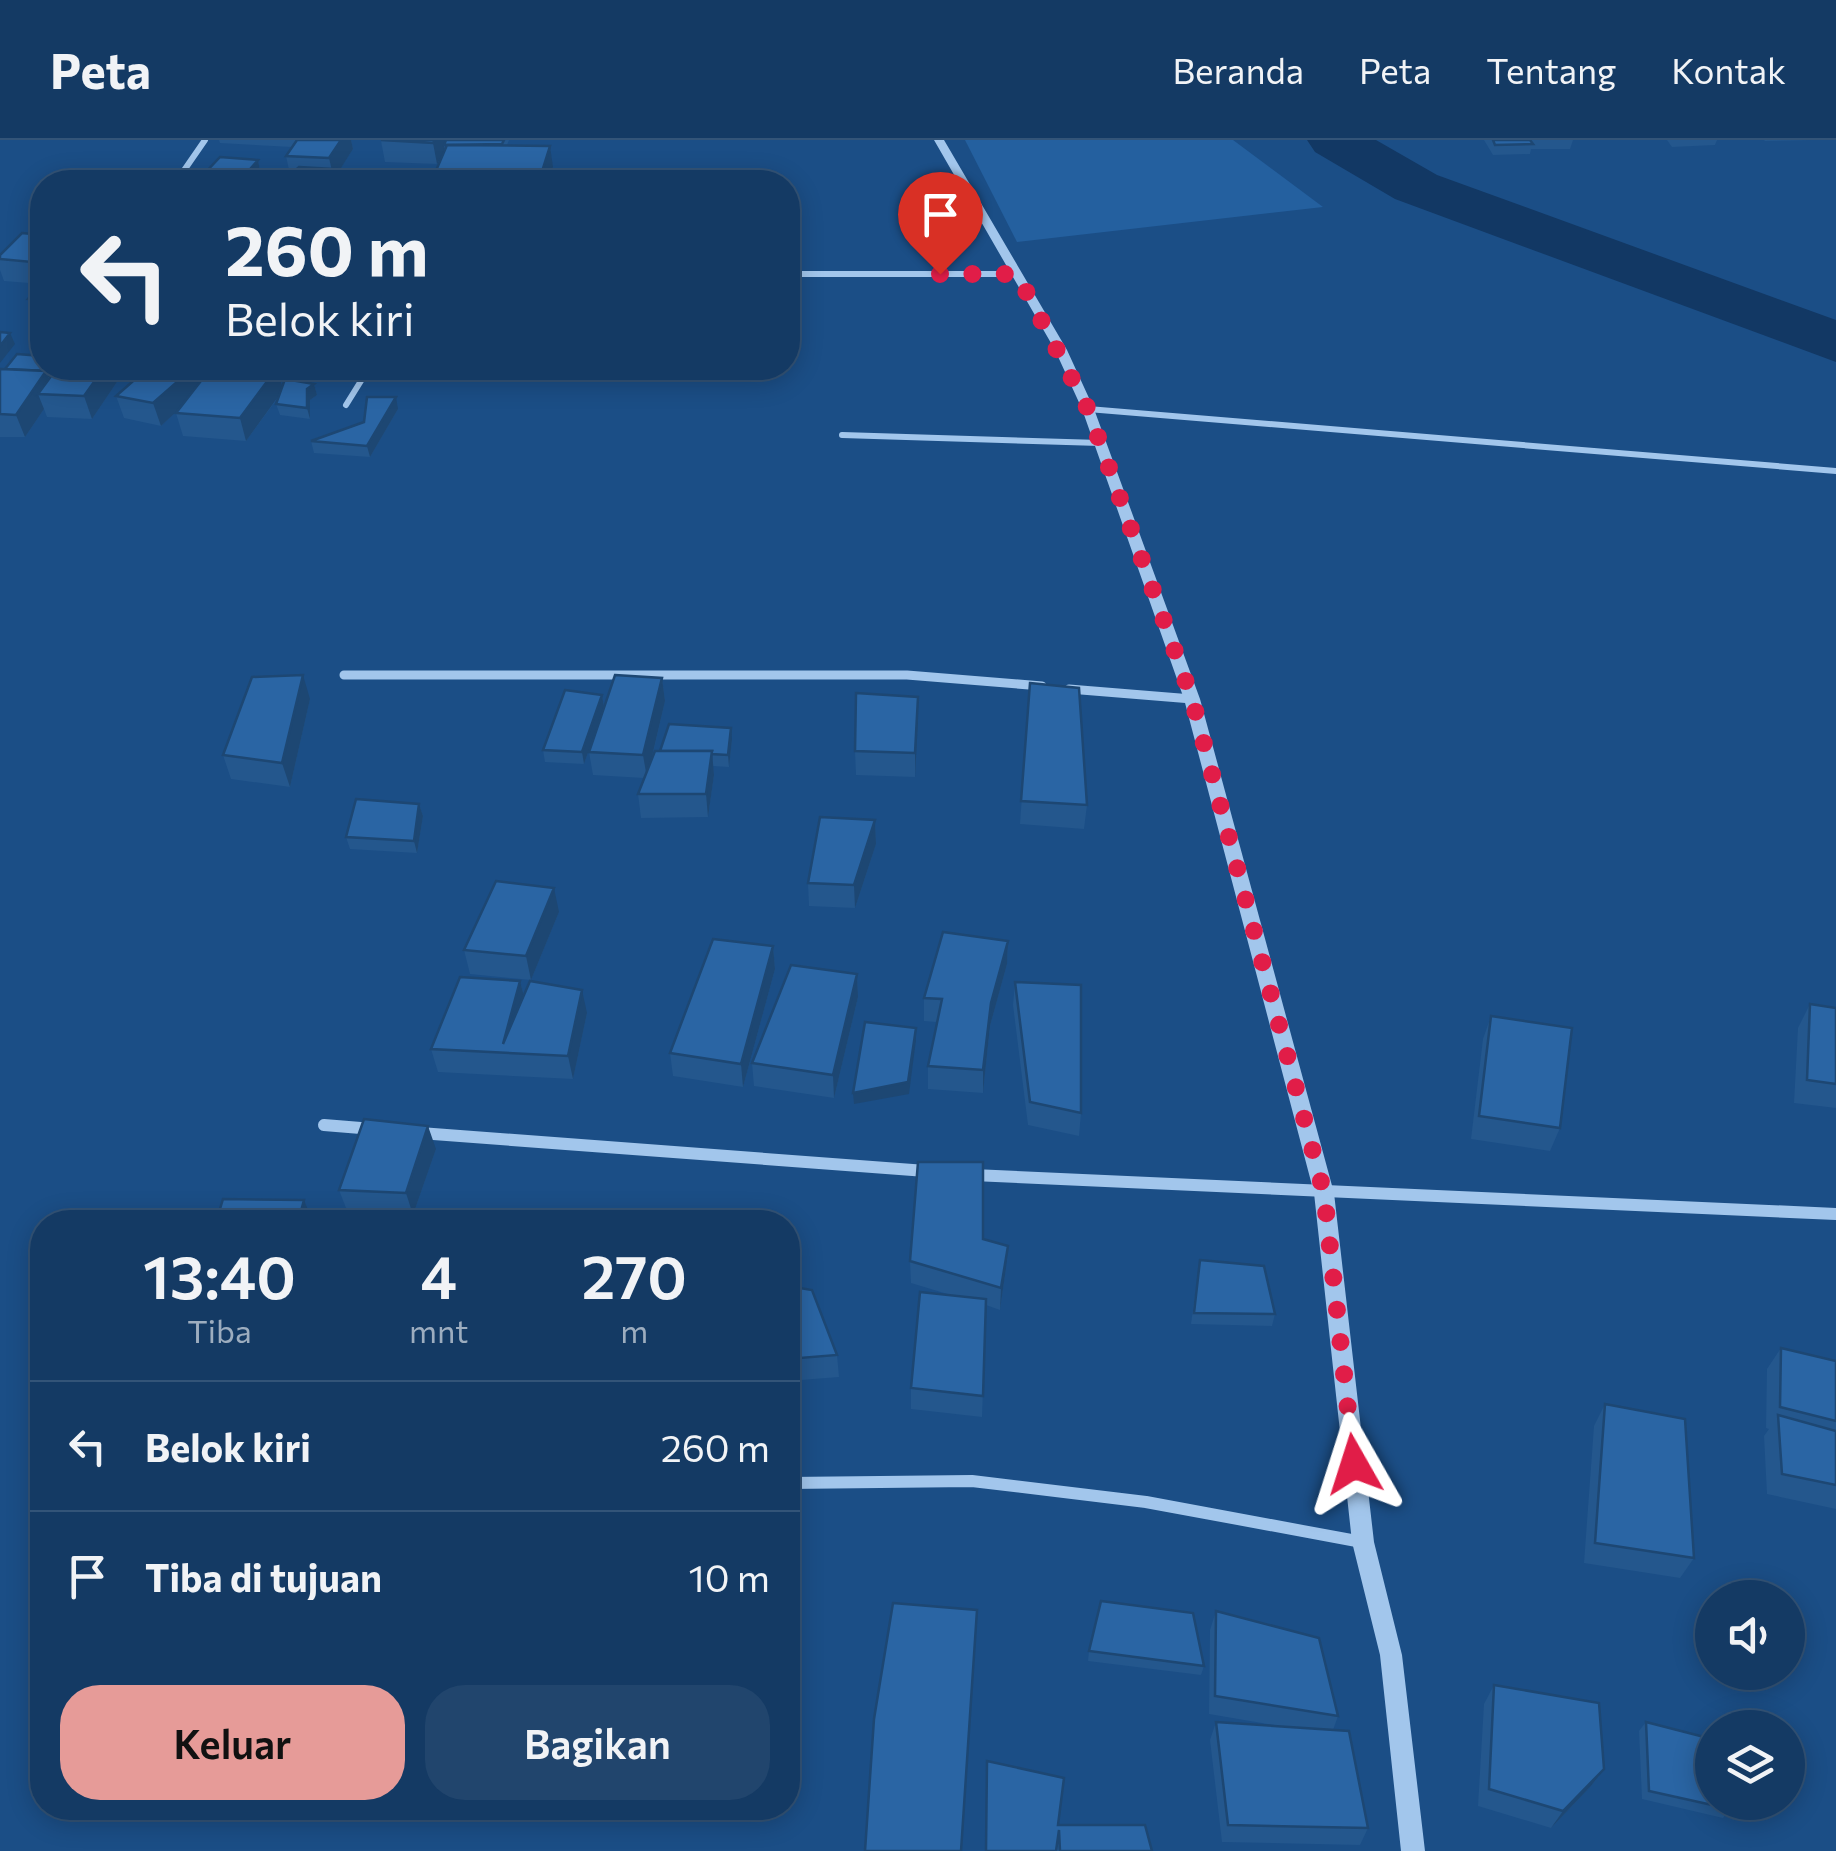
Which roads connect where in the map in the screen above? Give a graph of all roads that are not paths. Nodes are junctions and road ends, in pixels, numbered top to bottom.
1 (205, 140) edge
2 (939, 140) edge
3 (184, 170) edge
4 (800, 274) edge
5 (1017, 274) junction
6 (362, 380) edge
7 (346, 405) dead end
8 (1088, 409) junction
9 (842, 435) dead end
10 (1100, 443) junction
11 (1836, 471) edge
12 (344, 676) dead end
13 (1192, 699) junction
14 (324, 1125) dead end
15 (383, 1130) edge
16 (403, 1131) edge
17 (935, 1172) edge
18 (955, 1173) edge
19 (1324, 1193) junction
20 (1836, 1214) edge
21 (800, 1483) edge
22 (1363, 1542) junction
23 (1412, 1851) edge

1 - 3 street
2 - 5 street
4 - 5 street
5 - 8 street
6 - 7 street
8 - 10 street
8 - 11 street
9 - 10 street
10 - 13 street
12 - 13 street
13 - 19 street
14 - 15 street
16 - 17 street
18 - 19 street
19 - 20 street
19 - 22 street
21 - 22 street
22 - 23 street

